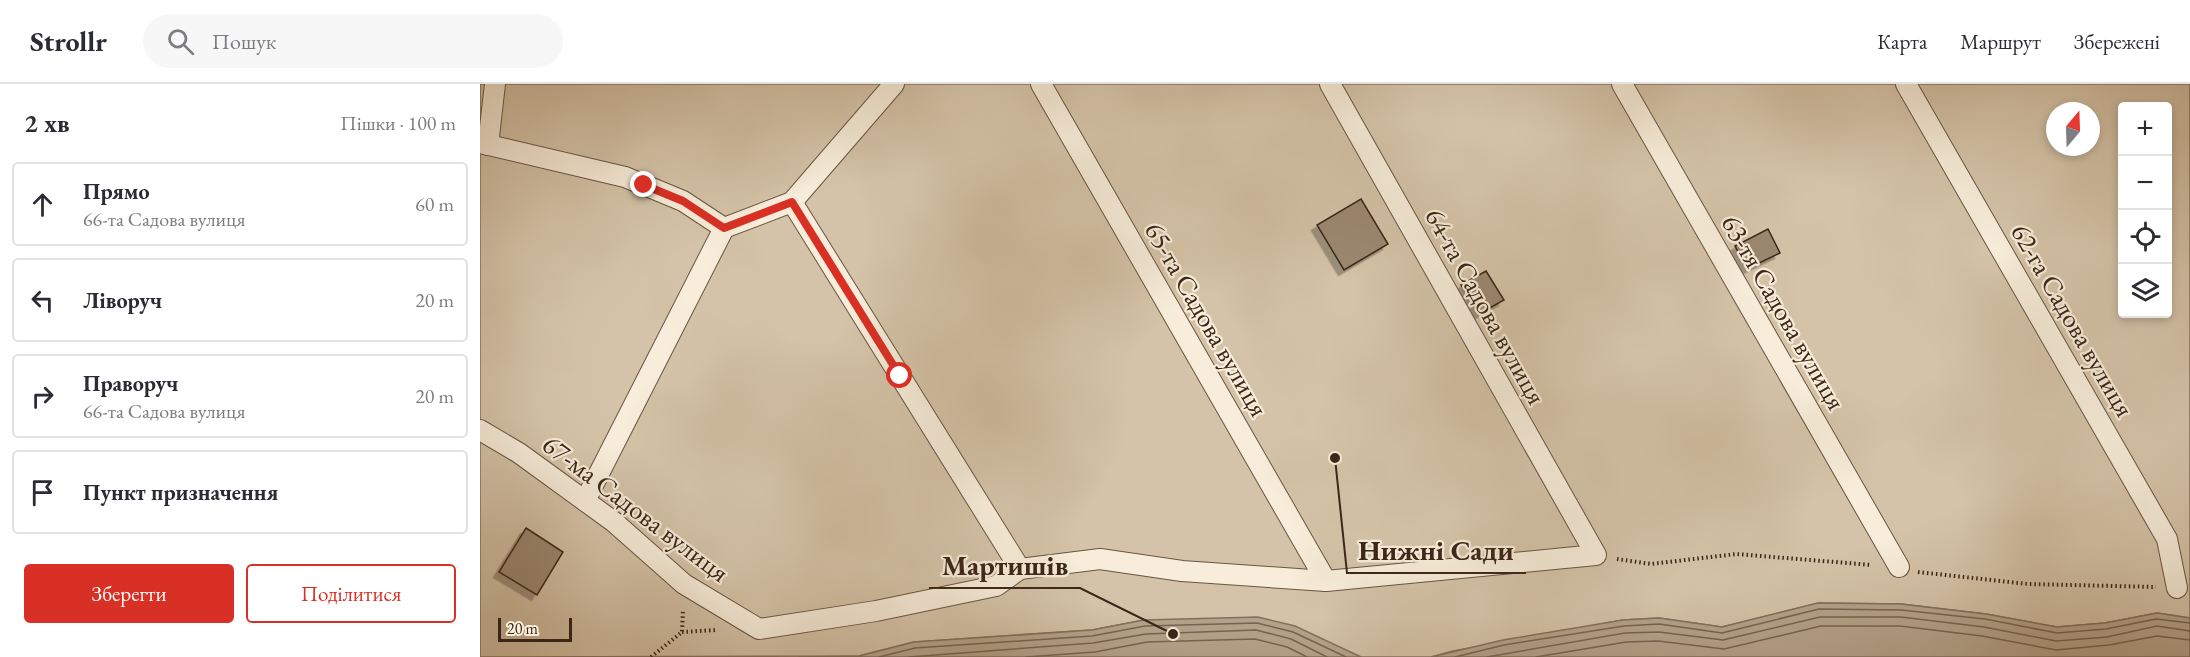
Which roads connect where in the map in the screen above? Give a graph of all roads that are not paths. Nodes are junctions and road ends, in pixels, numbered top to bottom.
1 (495, 84) edge
2 (894, 84) edge
3 (1041, 84) edge
4 (1330, 84) edge
5 (1622, 84) edge
6 (1906, 84) edge
7 (484, 144) edge
8 (792, 202) junction
9 (724, 228) junction
10 (480, 430) edge
11 (585, 501) junction
12 (1899, 567) dead end
13 (1020, 569) junction
14 (1326, 581) junction
15 (2177, 588) dead end

1 - 7 street
2 - 8 street
3 - 14 street, 65-та Садова вулиця
4 - 14 street, 64-та Садова вулиця
5 - 12 street, 63-тя Садова вулиця
6 - 15 street, 62-га Садова вулиця
7 - 9 street
8 - 9 street
8 - 13 street
9 - 11 street
10 - 11 street, 67-ма Садова вулиця
11 - 13 street, 67-ма Садова вулиця
13 - 14 street

